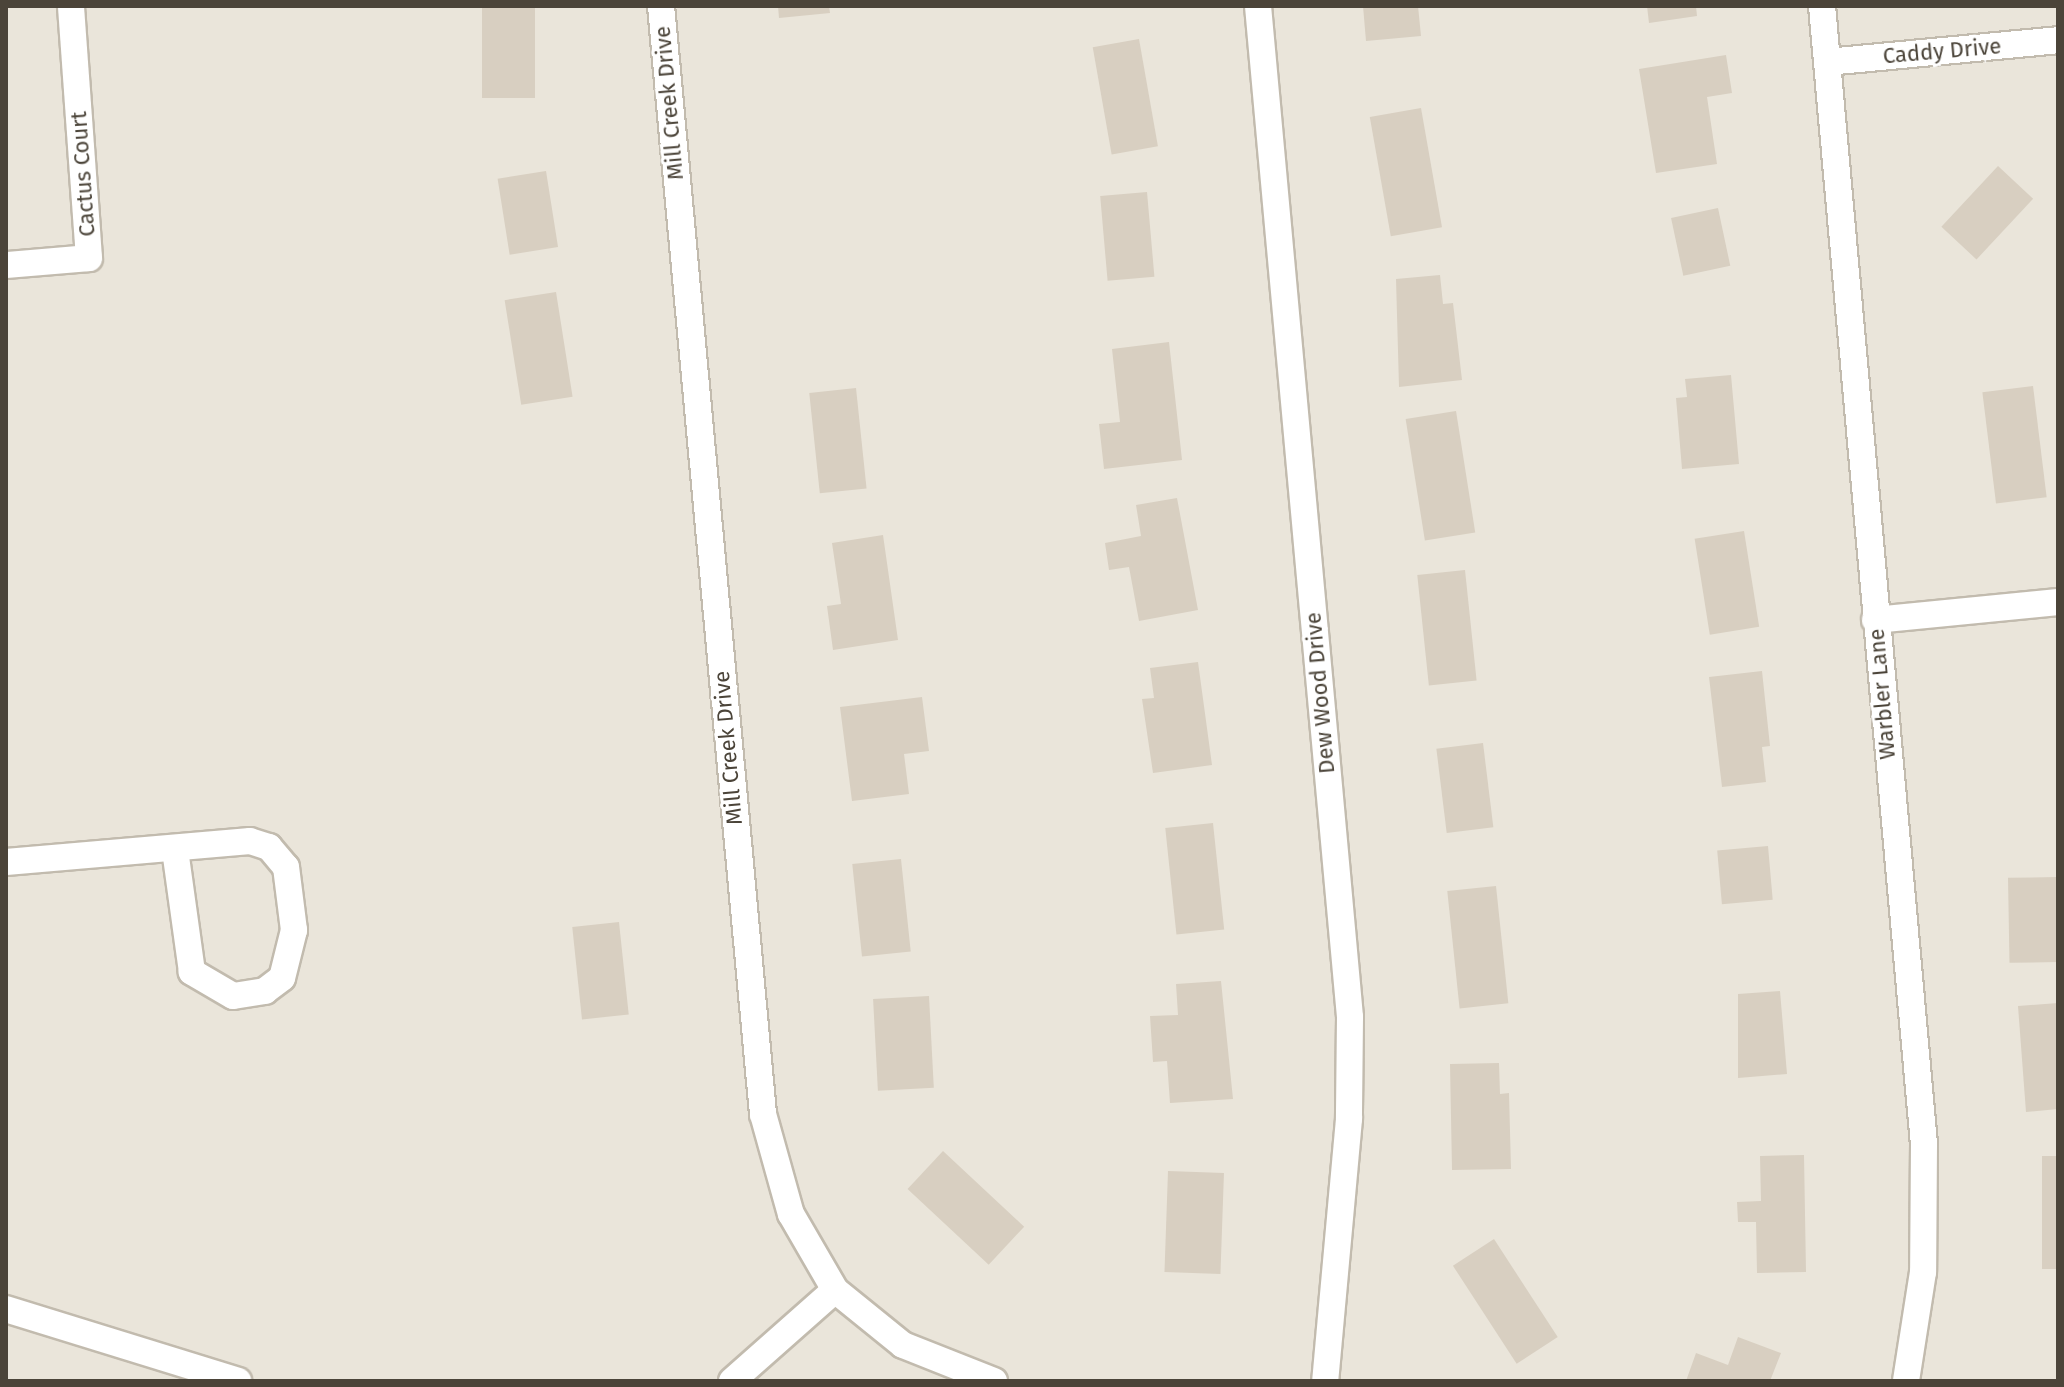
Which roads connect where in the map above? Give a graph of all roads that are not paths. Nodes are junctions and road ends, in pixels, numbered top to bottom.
1 (71, 6) edge
2 (661, 6) edge
3 (1258, 6) edge
4 (1822, 6) edge
5 (2058, 40) edge
6 (1827, 62) junction
7 (6, 265) edge
8 (2058, 602) edge
9 (1875, 620) junction
10 (175, 850) junction
11 (6, 862) edge
12 (835, 1290) junction
13 (6, 1309) edge
14 (238, 1381) edge
15 (732, 1381) edge
16 (994, 1381) edge
17 (1325, 1381) edge
18 (1906, 1381) edge

1 - 7 street, Cactus Court
2 - 12 street, Mill Creek Drive
3 - 17 street, Dew Wood Drive
4 - 6 street, Warbler Lane
5 - 6 street, Caddy Drive
6 - 9 street, Warbler Lane
8 - 9 street
9 - 18 street, Warbler Lane
10 - 10 street
10 - 11 street
12 - 15 street
12 - 16 street, Mill Creek Drive
13 - 14 street

